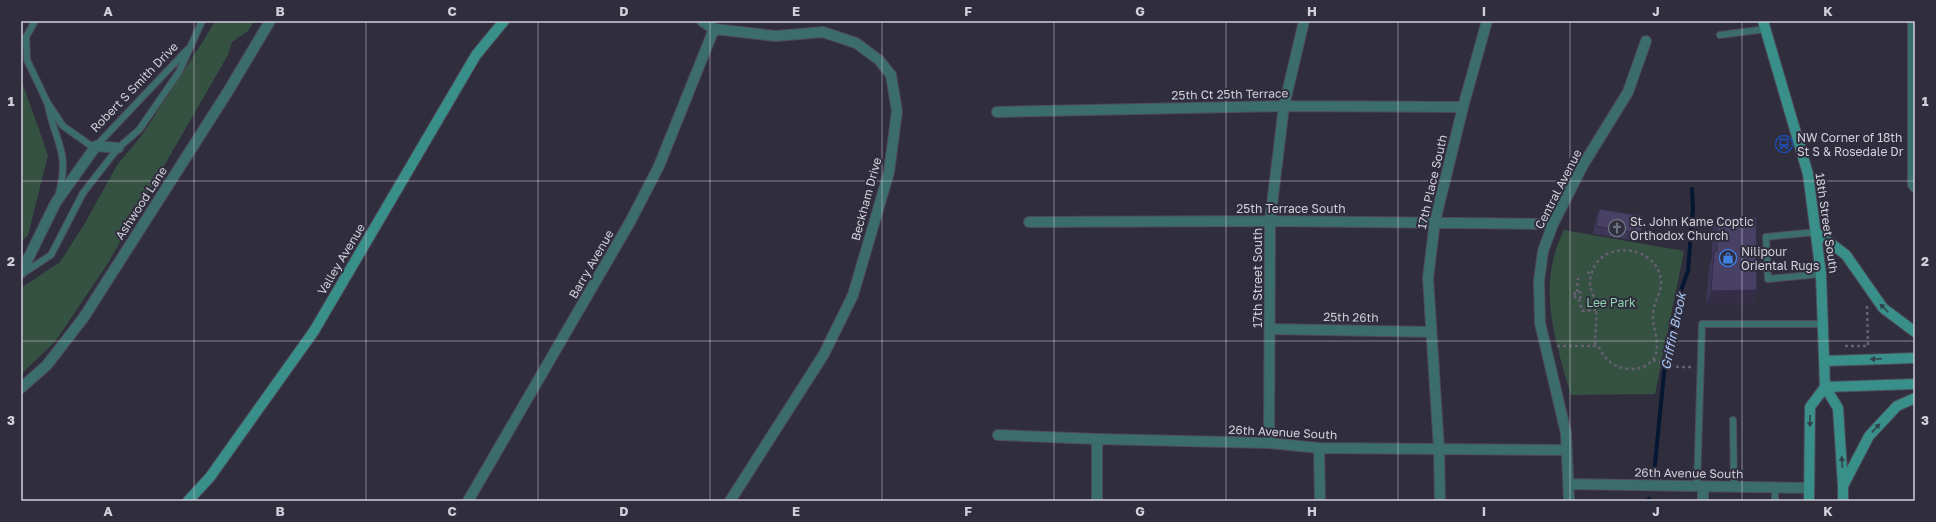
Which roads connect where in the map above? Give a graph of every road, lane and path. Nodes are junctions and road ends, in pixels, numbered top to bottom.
1 (35, 21) edge
2 (202, 21) edge
3 (270, 21) edge
4 (504, 21) edge
5 (702, 21) edge
6 (1304, 21) edge
7 (1487, 21) edge
8 (1913, 21) edge
9 (1764, 25) edge
10 (714, 29) junction
11 (1720, 35) dead end
12 (1646, 41) dead end
13 (191, 46) junction
14 (48, 102) junction
15 (1284, 106) junction
16 (1463, 107) junction
17 (997, 112) dead end
18 (96, 146) junction
19 (118, 148) junction
20 (1914, 186) edge
21 (56, 202) junction
22 (1270, 221) junction
23 (1434, 221) junction
24 (1029, 222) dead end
25 (1553, 224) junction
26 (1816, 232) junction
27 (1587, 272) dead end
28 (21, 274) edge
29 (1591, 274) junction
30 (1821, 274) junction
31 (1578, 278) dead end
32 (1867, 306) dead end
33 (1596, 310) junction
34 (1595, 321) junction
35 (1824, 324) junction
36 (1599, 325) dead end
37 (1270, 329) junction
38 (1432, 332) junction
39 (1915, 332) edge
40 (1599, 337) dead end
41 (1595, 340) junction
42 (1558, 346) dead end
43 (1595, 346) junction
44 (1845, 346) dead end
45 (1915, 358) edge
46 (1653, 360) junction
47 (1825, 361) junction
48 (1700, 368) junction
49 (1915, 384) edge
50 (1825, 387) junction
51 (21, 388) edge
52 (1915, 398) edge
53 (1733, 420) dead end
54 (998, 435) dead end
55 (1097, 439) junction
56 (1269, 443) junction
57 (1319, 448) junction
58 (1439, 449) junction
59 (1567, 450) junction
60 (1569, 484) junction
61 (1843, 486) junction
62 (1700, 487) junction
63 (1734, 487) junction
64 (1774, 488) junction
65 (1809, 488) junction
66 (188, 501) edge
67 (468, 501) edge
68 (730, 501) edge
69 (1097, 501) edge
70 (1320, 501) edge
71 (1440, 501) edge
72 (1569, 501) edge
73 (1703, 501) edge
74 (1774, 501) edge
75 (1809, 501) edge
76 (1843, 501) edge

1 - 14 lane, Robert S Smith Drive
2 - 13 lane, Robert S Smith Drive
3 - 51 street, Ashwood Lane
4 - 66 main road, Valley Avenue
5 - 10 street, Beckham Drive
6 - 15 street, 17th Street South
7 - 16 street, 17th Place South
8 - 20 street
9 - 11 lane
9 - 26 main road, 18th Street South
10 - 67 street, Barry Avenue
10 - 68 street, Beckham Drive
12 - 25 street, Central Avenue
13 - 18 lane, Robert S Smith Drive
13 - 19 lane, Robert S Smith Drive
14 - 18 lane, Robert S Smith Drive
14 - 21 lane
15 - 16 street, 25th Ct 25th Terrace
15 - 17 street, 25th Ct 25th Terrace
15 - 22 street, 17th Street South
16 - 23 street, 17th Place South
18 - 19 street, Robert S Smith Drive
18 - 21 street, Robert S Smith Drive
19 - 28 lane, Robert S Smith Drive
21 - 28 street, Robert S Smith Drive
22 - 23 street, 25th Terrace South
22 - 24 street, 25th Terrace South
22 - 37 street, 17th Street South
23 - 25 street, 25th Terrace South
23 - 38 street, 17th Place South
25 - 59 street, Central Avenue
26 - 30 main road, 18th Street South
26 - 30 lane
39 -> 26 main road
27 - 29 path
29 - 33 path
29 - 46 path
30 - 35 main road, 18th Street South
31 - 33 path
32 - 44 path
33 - 34 path
34 - 36 path
34 - 41 path
35 - 47 main road, 18th Street South
35 - 48 lane
37 - 38 street, 25th 26th
37 - 56 street, 17th Street South
38 - 58 street, 17th Place South
40 - 41 path
41 - 43 path
42 - 43 path
43 - 46 path
45 -> 47 main road
46 - 48 path
47 - 50 main road, 18th Street South
48 - 62 lane
49 - 50 main road
61 -> 50 main road
50 -> 65 main road
61 -> 52 main road
53 - 63 lane
54 - 55 street, 26th Avenue South
55 - 56 street, 26th Avenue South
55 - 69 street
56 - 57 street, 26th Avenue South
57 - 58 street, 26th Avenue South
57 - 70 street
58 - 59 street, 26th Avenue South
58 - 71 street, 17th Place South
59 - 60 street, Central Avenue
60 - 62 street, 26th Avenue South
60 - 72 street, Central Avenue
61 - 76 main road
62 - 63 street, 26th Avenue South
62 - 73 street
63 - 64 street, 26th Avenue South
64 - 65 street, 26th Avenue South
64 - 74 lane
65 - 75 main road

